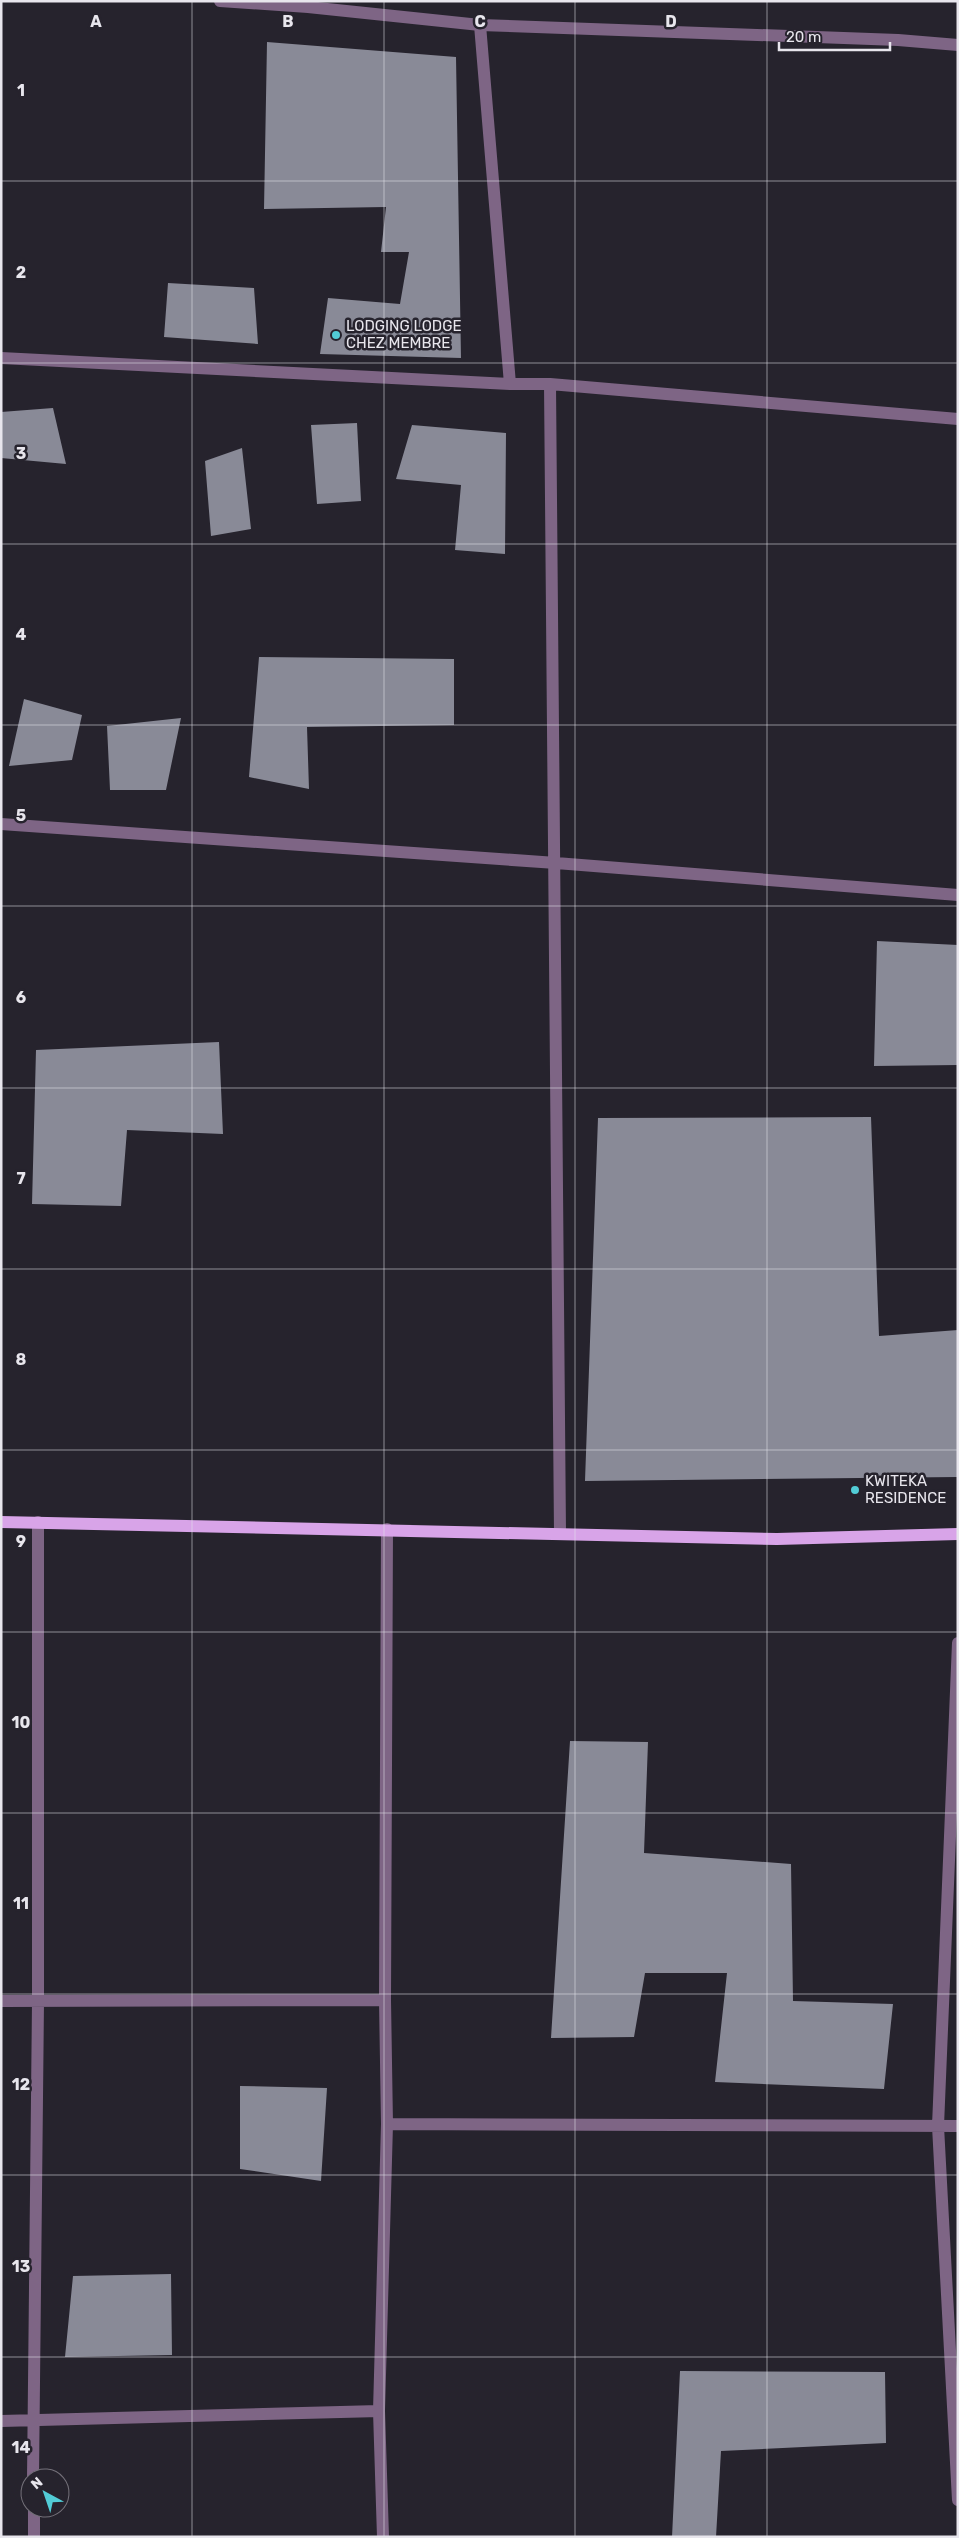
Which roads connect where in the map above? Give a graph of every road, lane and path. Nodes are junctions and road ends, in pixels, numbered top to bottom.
1 (220, 1) edge
2 (307, 4) edge
3 (480, 25) junction
4 (958, 45) edge
5 (1, 358) edge
6 (510, 384) junction
7 (550, 384) junction
8 (958, 419) edge
9 (1, 824) edge
10 (556, 863) junction
11 (958, 895) edge
12 (1, 1522) edge
13 (38, 1522) junction
14 (387, 1529) junction
15 (560, 1533) junction
16 (958, 1534) edge
17 (958, 1643) edge
18 (385, 2000) junction
19 (1, 2002) edge
20 (38, 2002) junction
21 (387, 2124) junction
22 (938, 2126) junction
23 (958, 2126) edge
24 (378, 2411) junction
25 (1, 2421) edge
26 (32, 2422) junction
27 (33, 2468) edge
28 (958, 2500) edge
29 (34, 2518) edge
30 (34, 2537) edge
31 (383, 2537) edge

1 - 2 street
2 - 3 street
3 - 4 street
3 - 6 street
5 - 6 street
6 - 7 street
7 - 8 street
7 - 10 street
9 - 10 street
10 - 11 street
10 - 15 street
12 - 13 main road
13 - 14 main road
13 - 20 street
14 - 15 main road
14 - 18 street
15 - 16 main road
17 - 22 street
18 - 20 street
18 - 21 street
19 - 20 street
20 - 26 street
21 - 22 street
21 - 24 street
22 - 23 street
22 - 28 street
24 - 26 street
24 - 31 street
25 - 26 street
26 - 27 street
29 - 30 street

